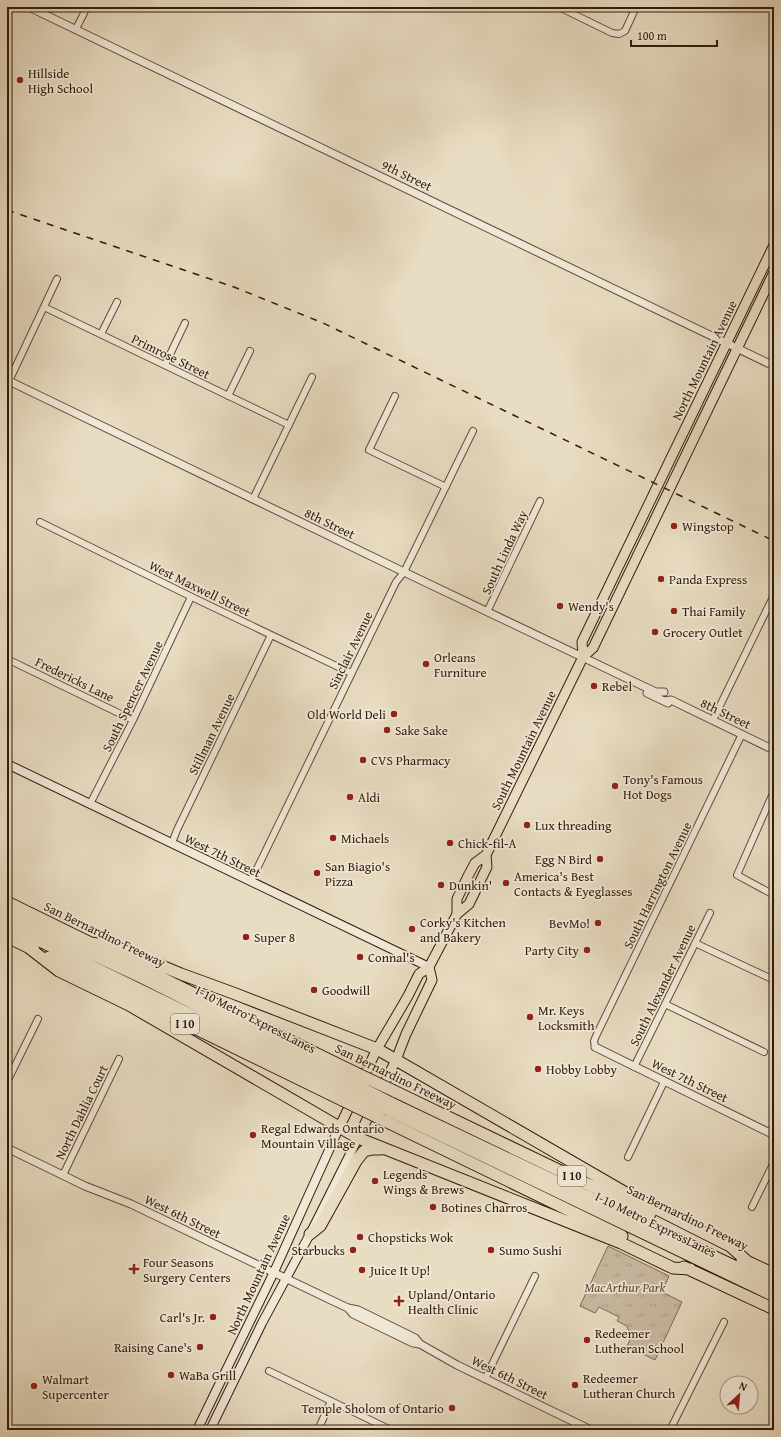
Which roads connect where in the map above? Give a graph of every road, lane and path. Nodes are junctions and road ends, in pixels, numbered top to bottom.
1 (29, 7) edge
2 (87, 7) edge
3 (559, 7) edge
4 (636, 7) edge
5 (76, 29) junction
6 (774, 245) edge
7 (768, 258) junction
8 (774, 272) edge
9 (57, 279) dead end
10 (117, 302) dead end
11 (760, 302) junction
12 (44, 307) junction
13 (185, 323) dead end
14 (101, 334) junction
15 (727, 343) junction
16 (738, 348) junction
17 (250, 351) dead end
18 (165, 365) junction
19 (774, 366) edge
20 (312, 377) dead end
21 (8, 380) edge
22 (706, 384) junction
23 (228, 396) junction
24 (395, 396) dead end
25 (689, 421) junction
26 (289, 425) junction
27 (700, 427) junction
28 (473, 431) dead end
29 (676, 475) junction
30 (657, 485) joint
31 (446, 487) junction
32 (669, 490) joint
33 (253, 498) junction
34 (540, 501) dead end
35 (648, 504) junction
36 (40, 522) dead end
37 (404, 572) junction
38 (615, 575) junction
39 (628, 576) junction
40 (191, 597) junction
41 (772, 599) dead end
42 (610, 611) junction
43 (487, 612) junction
44 (271, 635) junction
45 (583, 657) junction
46 (7, 659) edge
47 (351, 673) junction
48 (643, 686) junction
49 (689, 709) junction
50 (133, 720) junction
51 (713, 720) junction
52 (742, 734) junction
53 (774, 750) edge
54 (7, 764) edge
55 (774, 791) edge
56 (90, 804) junction
57 (172, 843) junction
58 (250, 881) junction
59 (774, 895) edge
60 (7, 902) edge
61 (710, 913) dead end
62 (7, 914) edge
63 (7, 926) edge
64 (7, 937) edge
65 (91, 943) junction
66 (695, 943) junction
67 (28, 947) junction
68 (429, 967) junction
69 (145, 979) junction
70 (774, 980) edge
71 (128, 984) junction
72 (215, 1003) junction
73 (665, 1004) junction
74 (173, 1018) junction
75 (38, 1019) dead end
76 (595, 1047) joint
77 (377, 1049) junction
78 (764, 1052) dead end
79 (119, 1059) dead end
80 (396, 1060) junction
81 (634, 1067) junction
82 (7, 1082) edge
83 (664, 1082) junction
84 (348, 1086) junction
85 (388, 1106) junction
86 (339, 1128) junction
87 (774, 1135) edge
88 (358, 1138) junction
89 (7, 1148) edge
90 (385, 1150) junction
91 (628, 1157) dead end
92 (467, 1160) junction
93 (774, 1162) edge
94 (63, 1175) junction
95 (582, 1181) junction
96 (752, 1207) dead end
97 (614, 1220) junction
98 (642, 1222) junction
99 (310, 1234) junction
100 (748, 1262) junction
101 (690, 1270) junction
102 (274, 1272) junction
103 (774, 1274) edge
104 (535, 1276) dead end
105 (286, 1278) junction
106 (774, 1285) edge
107 (774, 1296) edge
108 (774, 1309) edge
109 (724, 1322) dead end
110 (269, 1371) dead end
111 (486, 1379) junction
112 (331, 1401) junction
113 (212, 1427) edge
114 (774, 1427) edge
115 (197, 1430) edge
116 (200, 1430) edge
117 (318, 1430) edge
118 (391, 1430) edge
119 (591, 1430) edge
120 (670, 1430) edge
121 (772, 1430) edge

1 - 5 street, 9th Street
2 - 5 street
3 - 4 street
5 - 15 street, 9th Street
6 - 7 main road, North Mountain Avenue
7 - 11 main road
7 - 15 main road, North Mountain Avenue
8 - 11 main road, North Mountain Avenue
9 - 12 street
10 - 14 street
11 - 16 main road, North Mountain Avenue
12 - 14 street, Primrose Street
12 - 21 street
13 - 18 street
14 - 18 street, Primrose Street
15 - 16 street, 9th Street
15 - 22 main road, North Mountain Avenue
16 - 19 street, 9th Street
16 - 27 main road, North Mountain Avenue
17 - 23 street
18 - 23 street, Primrose Street
20 - 26 street
21 - 33 street, 8th Street
22 - 25 main road, North Mountain Avenue
22 - 27 main road
23 - 26 street, Primrose Street
24 - 31 street
25 - 29 main road
25 - 30 main road, North Mountain Avenue
26 - 33 street
27 - 29 main road, North Mountain Avenue
28 - 31 street, Sinclair Avenue
29 - 32 main road, North Mountain Avenue
30 - 35 main road, South Mountain Avenue
31 - 37 street, Sinclair Avenue
32 - 39 main road, South Mountain Avenue
33 - 37 street, 8th Street
34 - 43 street, South Linda Way
35 - 38 main road, South Mountain Avenue
35 - 39 main road
36 - 40 street, West Maxwell Street
37 - 43 street, 8th Street
37 - 47 street, Sinclair Avenue
38 - 42 main road
38 - 45 main road, South Mountain Avenue
39 - 42 main road, South Mountain Avenue
40 - 44 street, West Maxwell Street
40 - 50 street, South Spencer Avenue
41 - 51 street
42 - 45 main road, South Mountain Avenue
43 - 45 street, 8th Street
44 - 47 street, West Maxwell Street
44 - 57 street, Stillman Avenue
45 - 48 street, 8th Street
45 - 68 main road, South Mountain Avenue
46 - 50 street, Fredericks Lane
47 - 58 street, Sinclair Avenue
48 - 49 street, 8th Street
48 - 49 street, 8th Street
49 - 51 street, 8th Street
50 - 56 street, South Spencer Avenue
51 - 52 street, 8th Street
52 - 53 street, 8th Street
52 - 76 street, South Harrington Avenue
54 - 56 main road, West 7th Street
55 - 59 street
56 - 57 main road, West 7th Street
57 - 58 main road, West 7th Street
58 - 68 main road, West 7th Street
60 - 65 highway, San Bernardino Freeway / I 10
61 - 66 street, South Alexander Avenue
62 - 69 highway, I-10 Metro ExpressLanes
63 - 71 highway, I-10 Metro ExpressLanes
64 - 67 highway, San Bernardino Freeway / I 10
65 - 72 highway, San Bernardino Freeway / I 10
65 - 77 highway
66 - 70 street
66 - 73 street, South Alexander Avenue
67 - 74 highway, San Bernardino Freeway / I 10
67 - 86 highway
68 - 77 main road, South Mountain Avenue
68 - 80 main road, South Mountain Avenue
69 - 72 highway
69 - 84 highway, I-10 Metro ExpressLanes
71 - 74 highway
71 - 84 highway, I-10 Metro ExpressLanes
72 - 84 highway, San Bernardino Freeway / I 10
73 - 78 street
73 - 81 street, South Alexander Avenue
74 - 84 highway, San Bernardino Freeway / I 10
75 - 82 street
76 - 81 street, West 7th Street
77 - 80 highway
77 - 86 main road, South Mountain Avenue
79 - 94 street, North Dahlia Court
80 - 88 main road, South Mountain Avenue
80 - 100 highway
81 - 83 street, West 7th Street
83 - 87 street, West 7th Street
83 - 91 street
84 - 85 highway, San Bernardino Freeway / I 10, bridge
84 - 85 highway, San Bernardino Freeway / I 10, bridge
85 - 92 highway, San Bernardino Freeway / I 10
85 - 95 highway, San Bernardino Freeway / I 10
85 - 97 highway, I-10 Metro ExpressLanes
85 - 98 highway, I-10 Metro ExpressLanes
86 - 88 highway
86 - 102 main road, North Mountain Avenue
88 - 90 highway
88 - 99 main road, North Mountain Avenue
89 - 94 street, West 6th Street
90 - 99 highway
90 - 101 highway
92 - 97 highway
92 - 101 highway, San Bernardino Freeway / I 10
93 - 96 street
94 - 102 street, West 6th Street
95 - 98 highway
95 - 100 highway, San Bernardino Freeway / I 10
97 - 107 highway, I-10 Metro ExpressLanes
98 - 106 highway, I-10 Metro ExpressLanes
99 - 105 main road, North Mountain Avenue
100 - 103 highway, San Bernardino Freeway / I 10
101 - 108 highway, San Bernardino Freeway / I 10
102 - 105 street, West 6th Street
102 - 115 main road, North Mountain Avenue
104 - 111 street
105 - 111 street, West 6th Street
105 - 113 main road, North Mountain Avenue
109 - 120 street
110 - 112 street
111 - 119 street, West 6th Street
112 - 117 street
112 - 118 street
113 - 116 main road
114 - 121 street

